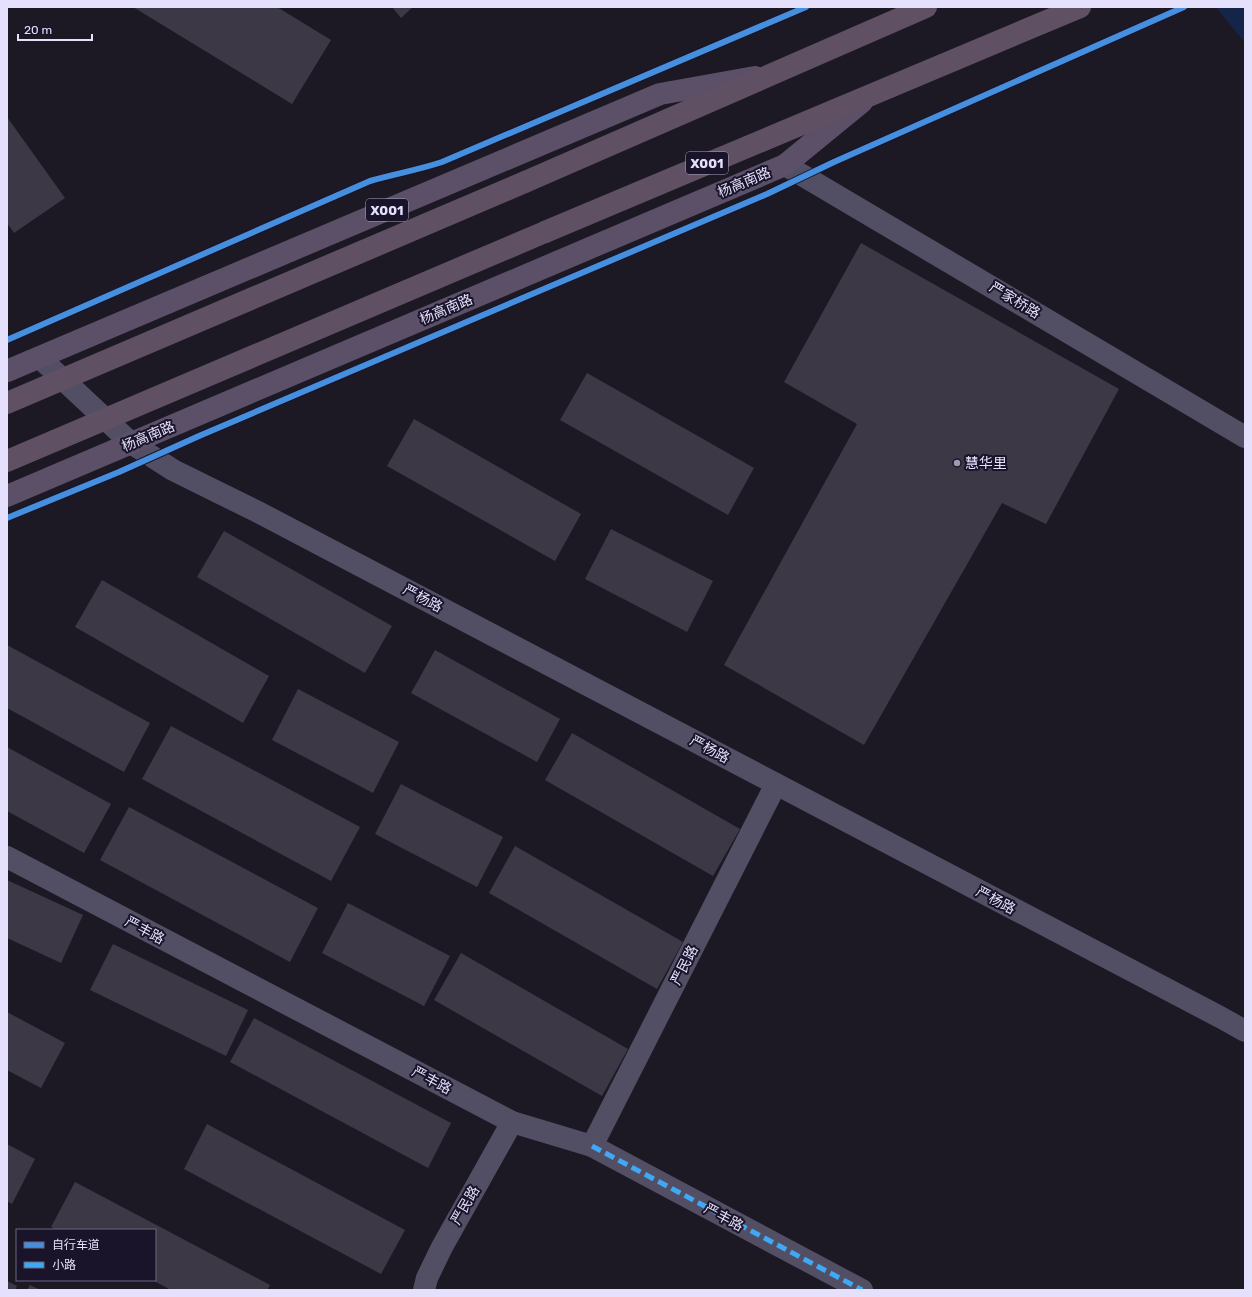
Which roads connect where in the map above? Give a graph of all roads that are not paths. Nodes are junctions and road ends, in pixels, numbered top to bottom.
1 (926, 7) edge
2 (1080, 7) edge
3 (774, 74) junction
4 (870, 95) junction
5 (785, 165) junction
6 (40, 358) junction
7 (7, 372) edge
8 (7, 403) edge
9 (1245, 437) edge
10 (131, 443) junction
11 (7, 461) edge
12 (7, 496) edge
13 (776, 784) junction
14 (7, 857) edge
15 (1245, 1031) edge
16 (512, 1122) junction
17 (592, 1146) junction
18 (424, 1290) edge
19 (862, 1290) edge

1 - 3 highway, X001
2 - 4 highway, 杨高南路 / X001
3 - 6 main road, X001
3 - 8 highway, X001, bridge
4 - 5 main road, 杨高南路 / X001
4 - 11 highway, 杨高南路 / X001, bridge
5 - 9 street, 严家桥路
5 - 10 main road, 杨高南路 / X001
6 - 7 main road, X001
6 - 10 street, 严杨路
10 - 12 main road, 杨高南路 / X001
10 - 13 street, 严杨路
13 - 15 street, 严杨路
13 - 17 street, 严民路
14 - 16 street, 严丰路
16 - 17 street, 严丰路
16 - 18 street, 严民路
17 - 19 street, 严丰路

